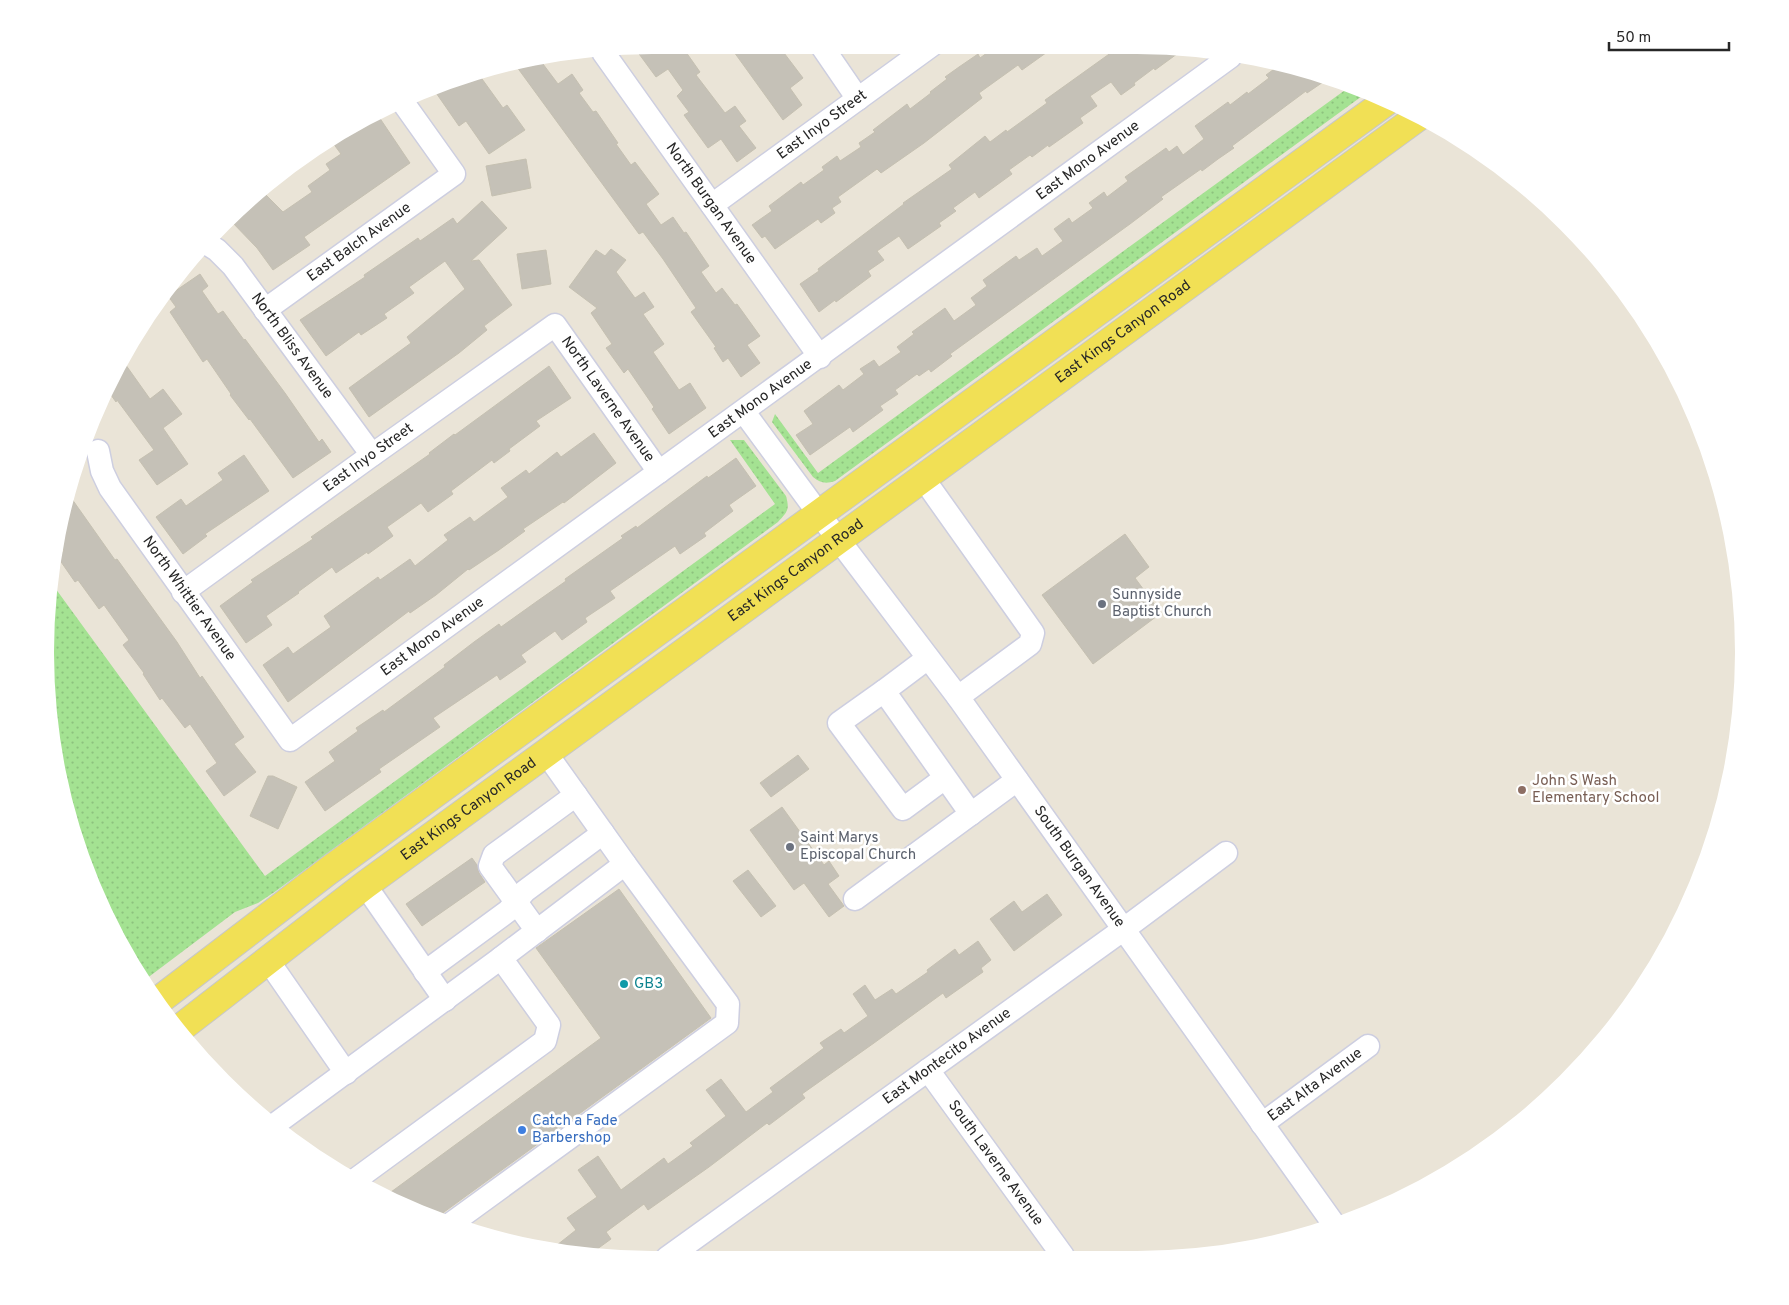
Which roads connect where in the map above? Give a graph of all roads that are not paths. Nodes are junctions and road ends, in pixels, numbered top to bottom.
1 (827, 54) edge
2 (920, 54) edge
3 (605, 56) edge
4 (1225, 61) edge
5 (858, 99) junction
6 (1381, 106) edge
7 (406, 107) edge
8 (1413, 122) edge
9 (712, 205) junction
10 (212, 247) edge
11 (265, 310) junction
12 (555, 325) joint
13 (820, 357) junction
14 (744, 412) junction
15 (98, 451) dead end
16 (372, 455) junction
17 (659, 472) junction
18 (923, 478) junction
19 (818, 514) junction
20 (838, 539) junction
21 (183, 592) junction
22 (928, 658) junction
23 (884, 691) junction
24 (958, 698) junction
25 (552, 708) junction
26 (290, 740) joint
27 (546, 753) junction
28 (946, 778) junction
29 (1017, 780) junction
30 (576, 795) junction
31 (971, 814) junction
32 (603, 833) junction
33 (1226, 853) dead end
34 (625, 864) junction
35 (364, 885) junction
36 (855, 899) dead end
37 (515, 902) junction
38 (1124, 929) junction
39 (537, 931) junction
40 (501, 958) junction
41 (268, 959) junction
42 (425, 972) junction
43 (163, 997) edge
44 (445, 1000) junction
45 (184, 1025) edge
46 (1368, 1046) dead end
47 (928, 1070) junction
48 (346, 1073) junction
49 (280, 1121) edge
50 (1262, 1124) junction
51 (362, 1176) edge
52 (458, 1218) edge
53 (1330, 1219) edge
54 (677, 1251) edge
55 (1059, 1251) edge

1 - 5 street
2 - 5 street, East Inyo Street
3 - 9 street, North Burgan Avenue
4 - 13 street, East Mono Avenue
5 - 9 street, East Inyo Street
6 - 19 main road
7 - 11 street, East Balch Avenue
8 - 18 main road, East Kings Canyon Road
9 - 13 street, North Burgan Avenue
10 - 11 street, North Bliss Avenue
11 - 16 street, North Bliss Avenue
12 - 16 street, East Inyo Street
12 - 17 street, North Laverne Avenue
13 - 14 street, East Mono Avenue
14 - 17 street, East Mono Avenue
14 - 19 street
15 - 21 street, North Whittier Avenue
16 - 21 street, East Inyo Street
17 - 26 street, East Mono Avenue
18 - 20 main road, East Kings Canyon Road
18 - 24 street
19 - 20 street, South Burgan Avenue
19 - 25 main road
20 - 22 street, South Burgan Avenue
20 - 27 main road, East Kings Canyon Road
21 - 26 street, North Whittier Avenue
22 - 23 street
22 - 24 street, South Burgan Avenue
23 - 28 street
23 - 28 street
24 - 29 street, South Burgan Avenue
25 - 35 main road
25 - 43 main road
27 - 30 street
27 - 35 main road, East Kings Canyon Road
28 - 31 street
29 - 31 street
29 - 38 street, South Burgan Avenue
30 - 32 street
30 - 37 street
31 - 36 street
32 - 34 street
32 - 37 street
33 - 38 street, East Montecito Avenue
34 - 39 street
34 - 52 street
35 - 41 main road, East Kings Canyon Road
35 - 42 street
37 - 39 street
37 - 42 street
38 - 47 street, East Montecito Avenue
38 - 50 street, South Burgan Avenue
39 - 40 street
40 - 44 street
40 - 51 street
41 - 45 main road, East Kings Canyon Road
41 - 48 street
42 - 44 street
44 - 48 street
46 - 50 street, East Alta Avenue
47 - 54 street, East Montecito Avenue
47 - 55 street, South Laverne Avenue
48 - 49 street
50 - 53 street, South Burgan Avenue

